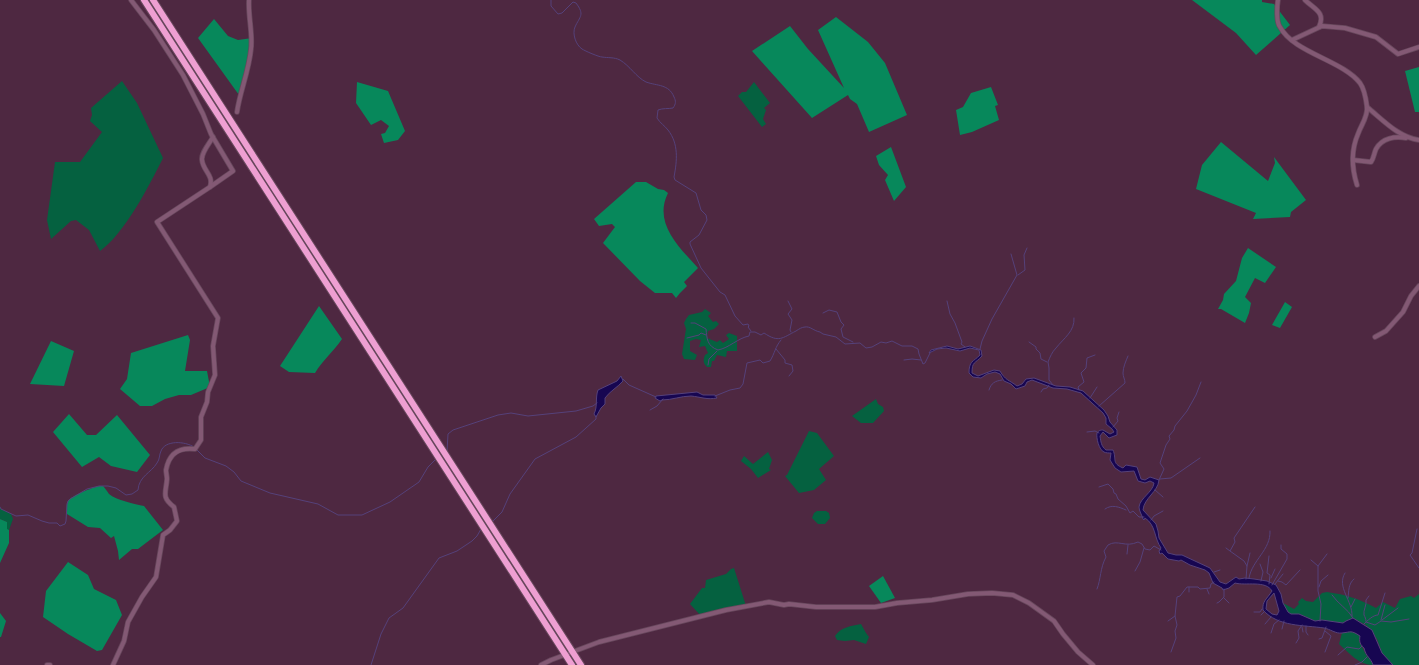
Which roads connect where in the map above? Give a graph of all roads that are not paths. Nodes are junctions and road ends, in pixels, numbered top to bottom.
1 (130, 0) edge
2 (144, 0) edge
3 (153, 0) edge
4 (249, 0) edge
5 (1278, 0) edge
6 (1305, 0) edge
7 (1319, 27) junction
8 (1292, 40) junction
9 (1419, 47) edge
10 (1367, 107) junction
11 (237, 112) dead end
12 (213, 137) junction
13 (1408, 138) junction
14 (1419, 140) edge
15 (1353, 160) junction
16 (1357, 185) dead end
17 (210, 187) junction
18 (1419, 286) edge
19 (1375, 337) dead end
20 (565, 655) junction
21 (113, 665) edge
22 (541, 665) edge
23 (572, 665) edge
24 (581, 665) edge
25 (1093, 665) edge

1 - 12 street
2 - 20 highway
3 - 24 highway
4 - 11 street
5 - 8 street
6 - 7 street
7 - 8 street
7 - 9 street
8 - 10 street
10 - 13 street
10 - 15 street
12 - 17 street
12 - 17 street
13 - 14 street
13 - 15 street
15 - 16 street
17 - 21 street
18 - 19 street
20 - 22 street
20 - 23 highway
20 - 25 street

